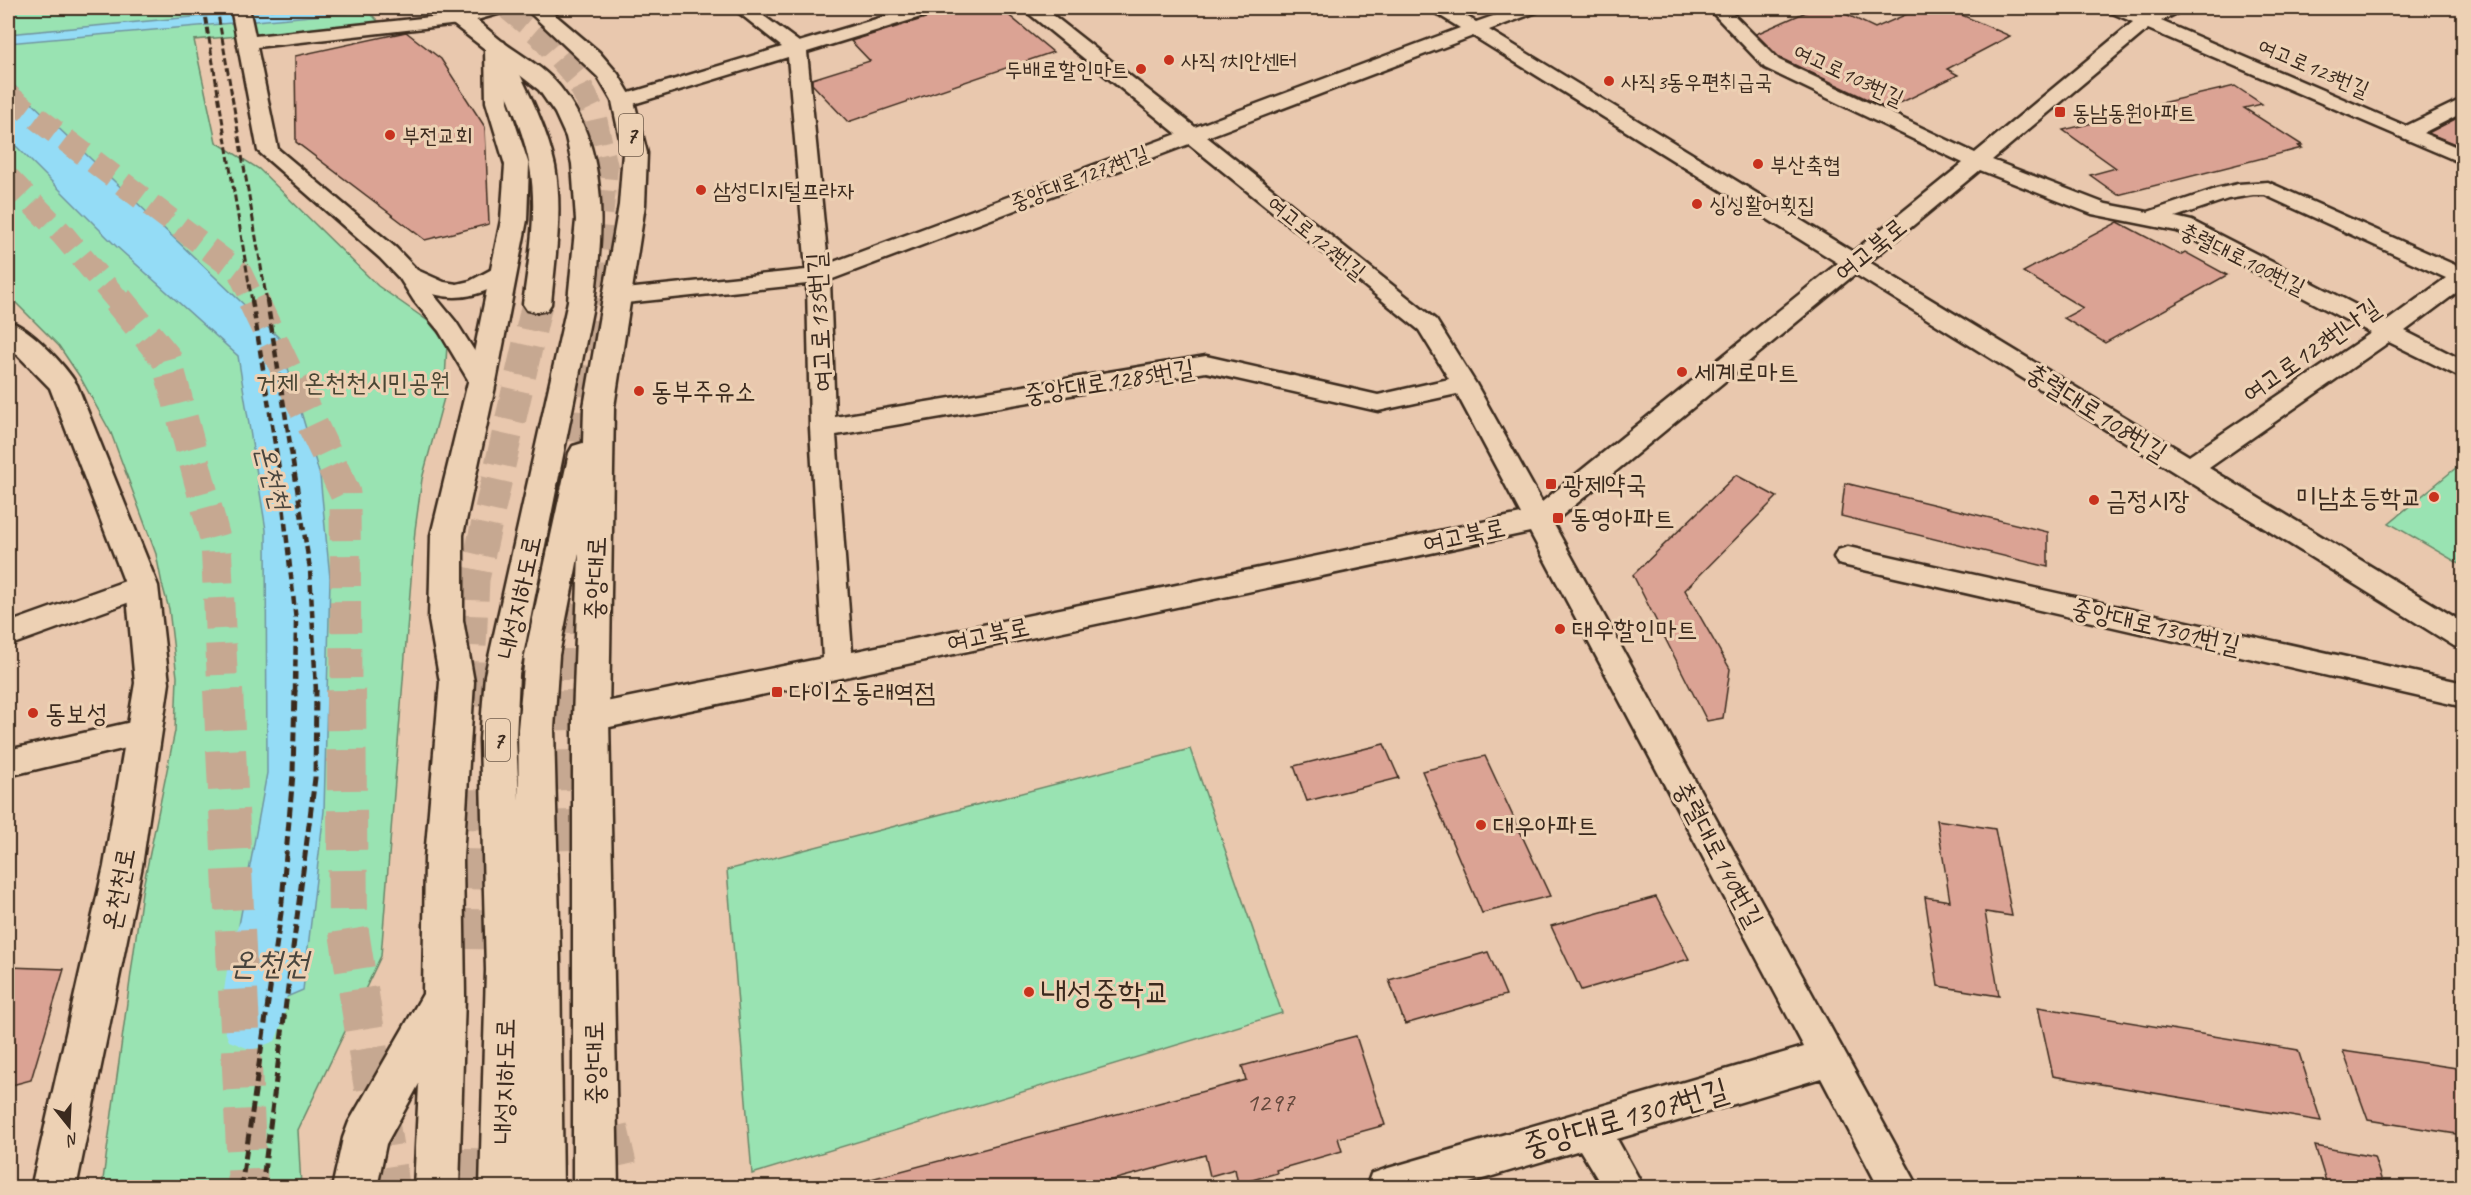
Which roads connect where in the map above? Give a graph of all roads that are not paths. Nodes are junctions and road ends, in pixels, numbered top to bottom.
1 (240, 8) edge
2 (498, 8) edge
3 (535, 8) edge
4 (742, 8) edge
5 (931, 8) edge
6 (1033, 8) edge
7 (1440, 8) edge
8 (1531, 8) edge
9 (1717, 8) edge
10 (2116, 8) edge
11 (2173, 8) edge
12 (451, 13) edge
13 (2146, 21) junction
14 (1475, 29) junction
15 (248, 42) junction
16 (496, 47) junction
17 (797, 49) junction
18 (623, 101) junction
19 (2463, 104) edge
20 (2408, 134) junction
21 (1190, 136) junction
22 (2463, 158) edge
23 (1977, 162) junction
24 (2150, 219) junction
25 (1854, 262) junction
26 (504, 272) junction
27 (409, 275) junction
28 (818, 276) junction
29 (2463, 277) edge
30 (616, 297) junction
31 (537, 304) tunnel mouth
32 (8, 330) edge
33 (2388, 332) junction
34 (2463, 371) edge
35 (482, 382) junction
36 (1464, 384) junction
37 (599, 406) junction
38 (823, 428) junction
39 (2189, 469) junction
40 (1538, 520) junction
41 (1848, 557) dead end
42 (142, 586) junction
43 (8, 635) edge
44 (2463, 638) edge
45 (838, 665) junction
46 (2463, 695) edge
47 (591, 718) junction
48 (145, 732) junction
49 (8, 763) edge
50 (444, 997) junction
51 (1829, 1058) junction
52 (1589, 1128) junction
53 (53, 1188) edge
54 (354, 1188) edge
55 (436, 1188) edge
56 (502, 1188) edge
57 (540, 1188) edge
58 (596, 1188) edge
59 (1385, 1188) edge
60 (1625, 1188) edge
61 (1900, 1188) edge

1 - 15 street
2 - 12 main road
3 - 18 main road, 중앙대로 / 7
4 - 17 street
5 - 17 street
6 - 21 street, 여고로127번길
7 - 14 street, 충렬대로108번길
8 - 14 street, 중앙대로1277번길
9 - 23 street, 여고로103번길
10 - 13 street, 여고로123번길
11 - 13 street, 여고북로
12 - 15 street
12 - 16 main road, 7
13 - 20 street, 여고로123번길
13 - 23 street, 여고북로
14 - 21 street, 중앙대로1277번길
14 - 25 street, 충렬대로108번길
15 - 27 street
16 - 26 main road
16 - 31 main road
16 - 56 main road, 내성지하도로 / 7
17 - 18 street
17 - 28 street, 여고로135번길
18 - 30 main road, 중앙대로 / 7
19 - 20 street
20 - 22 street, 여고로123번길
21 - 28 street, 중앙대로1277번길
21 - 36 street, 여고로127번길
23 - 24 street, 충렬대로100번길
23 - 25 street, 여고북로
24 - 29 street
24 - 33 street, 충렬대로100번길
25 - 39 street, 충렬대로108번길
25 - 40 street, 여고북로
26 - 27 street
26 - 35 main road
27 - 35 street
28 - 30 street, 중앙대로1277번길
28 - 38 street, 여고로135번길
29 - 33 street, 여고로123번나길
30 - 37 main road, 중앙대로
32 - 42 main road, 온천천로
33 - 34 street, 충렬대로100번길
33 - 39 street, 여고로123번나길
35 - 50 main road
36 - 38 street, 중앙대로1285번길
36 - 40 street, 여고로127번길
37 - 47 main road, 중앙대로
37 - 57 main road, 내성지하도로 / 7
38 - 45 street, 여고로135번길
39 - 44 street, 충렬대로108번길
40 - 45 street, 여고북로
40 - 51 street, 충렬대로140번길
41 - 46 street, 중앙대로1301번길
42 - 43 street
42 - 48 main road, 온천천로
45 - 47 street, 여고북로
47 - 58 main road, 중앙대로
48 - 49 street
48 - 53 main road, 온천천로
50 - 54 main road
50 - 55 main road
51 - 52 street, 중앙대로1307번길
51 - 61 street, 충렬대로140번길
52 - 59 street, 중앙대로1307번길
52 - 60 street

